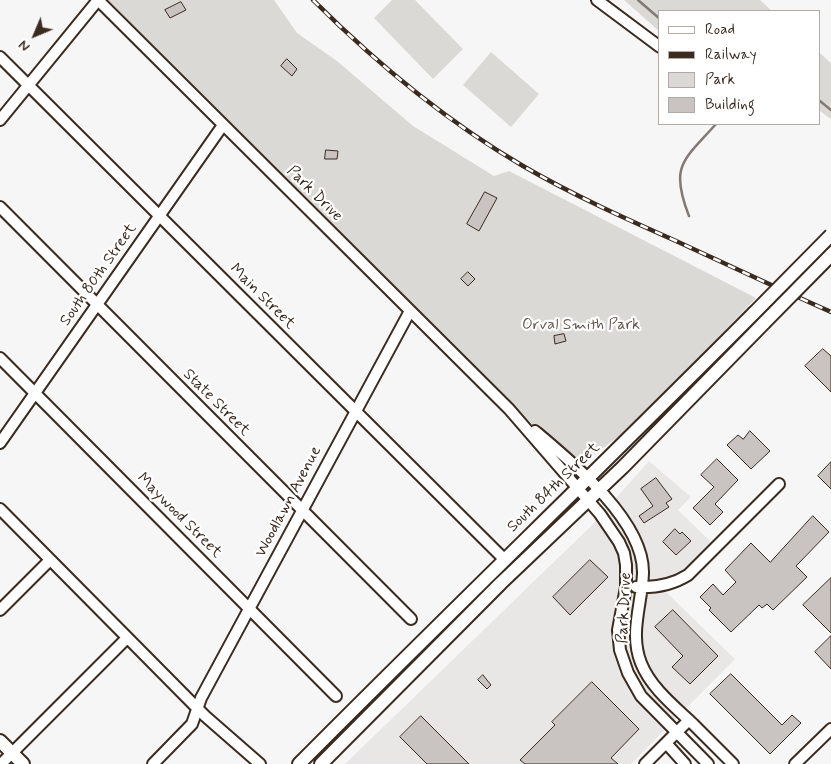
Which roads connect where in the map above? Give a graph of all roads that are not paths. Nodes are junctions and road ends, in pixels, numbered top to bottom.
1 (98, 0) edge
2 (597, 0) edge
3 (658, 46) edge
4 (0, 57) edge
5 (28, 85) junction
6 (0, 120) edge
7 (223, 125) junction
8 (0, 208) edge
9 (159, 216) junction
10 (831, 234) edge
11 (831, 255) edge
12 (97, 305) junction
13 (410, 311) junction
14 (0, 358) edge
15 (35, 393) junction
16 (355, 410) junction
17 (0, 443) edge
18 (583, 483) junction
19 (779, 484) dead end
20 (599, 491) junction
21 (589, 500) junction
22 (0, 509) edge
23 (302, 509) junction
24 (504, 559) junction
25 (50, 560) junction
26 (626, 587) junction
27 (642, 587) junction
28 (249, 609) junction
29 (0, 610) edge
30 (411, 620) dead end
31 (127, 638) junction
32 (336, 696) dead end
33 (198, 708) junction
34 (689, 720) junction
35 (831, 728) edge
36 (676, 732) junction
37 (0, 741) edge
38 (666, 743) junction
39 (12, 753) junction
40 (1, 764) edge
41 (23, 764) edge
42 (153, 764) edge
43 (260, 764) edge
44 (299, 764) edge
45 (321, 764) edge
46 (645, 764) edge
47 (685, 764) edge
48 (708, 764) edge
49 (733, 764) edge
50 (795, 764) edge

1 - 5 street
1 - 7 street, Park Drive
2 - 3 street
4 - 5 street, Main Street
5 - 6 street
5 - 9 street, Main Street
7 - 9 street, South 80th Street
7 - 13 street, Park Drive
8 - 12 street, State Street
9 - 12 street, South 80th Street
9 - 16 street, Main Street
10 - 18 main road, South 84th Street, bridge
11 - 20 main road, South 84th Street, bridge
12 - 15 street, South 80th Street
12 - 23 street, State Street
13 - 16 street, Woodlawn Avenue
13 - 18 street, Park Drive
14 - 15 street, Maywood Street
15 - 17 street, South 80th Street
15 - 28 street, Maywood Street
16 - 23 street, Woodlawn Avenue
16 - 24 street, Main Street
18 - 20 street, Park Drive
18 - 21 street, Park Drive
18 - 24 main road, South 84th Street
19 - 27 street
20 - 21 main road, South 84th Street
20 - 27 street, Park Drive
21 - 26 street, Park Drive
21 - 45 main road, South 84th Street
22 - 25 street
23 - 28 street, Woodlawn Avenue
23 - 30 street, State Street
24 - 44 main road, South 84th Street
25 - 29 street
25 - 31 street
26 - 27 street
26 - 36 street, Park Drive
27 - 34 street, Park Drive
28 - 32 street, Maywood Street
28 - 33 street, Woodlawn Avenue
31 - 33 street
31 - 39 street
33 - 42 street, Woodlawn Avenue
33 - 43 street
34 - 36 street
34 - 49 street, Park Drive
35 - 50 street
36 - 38 street
36 - 48 street, Park Drive
37 - 39 main road
38 - 46 street
38 - 47 street
39 - 40 street
39 - 41 main road

